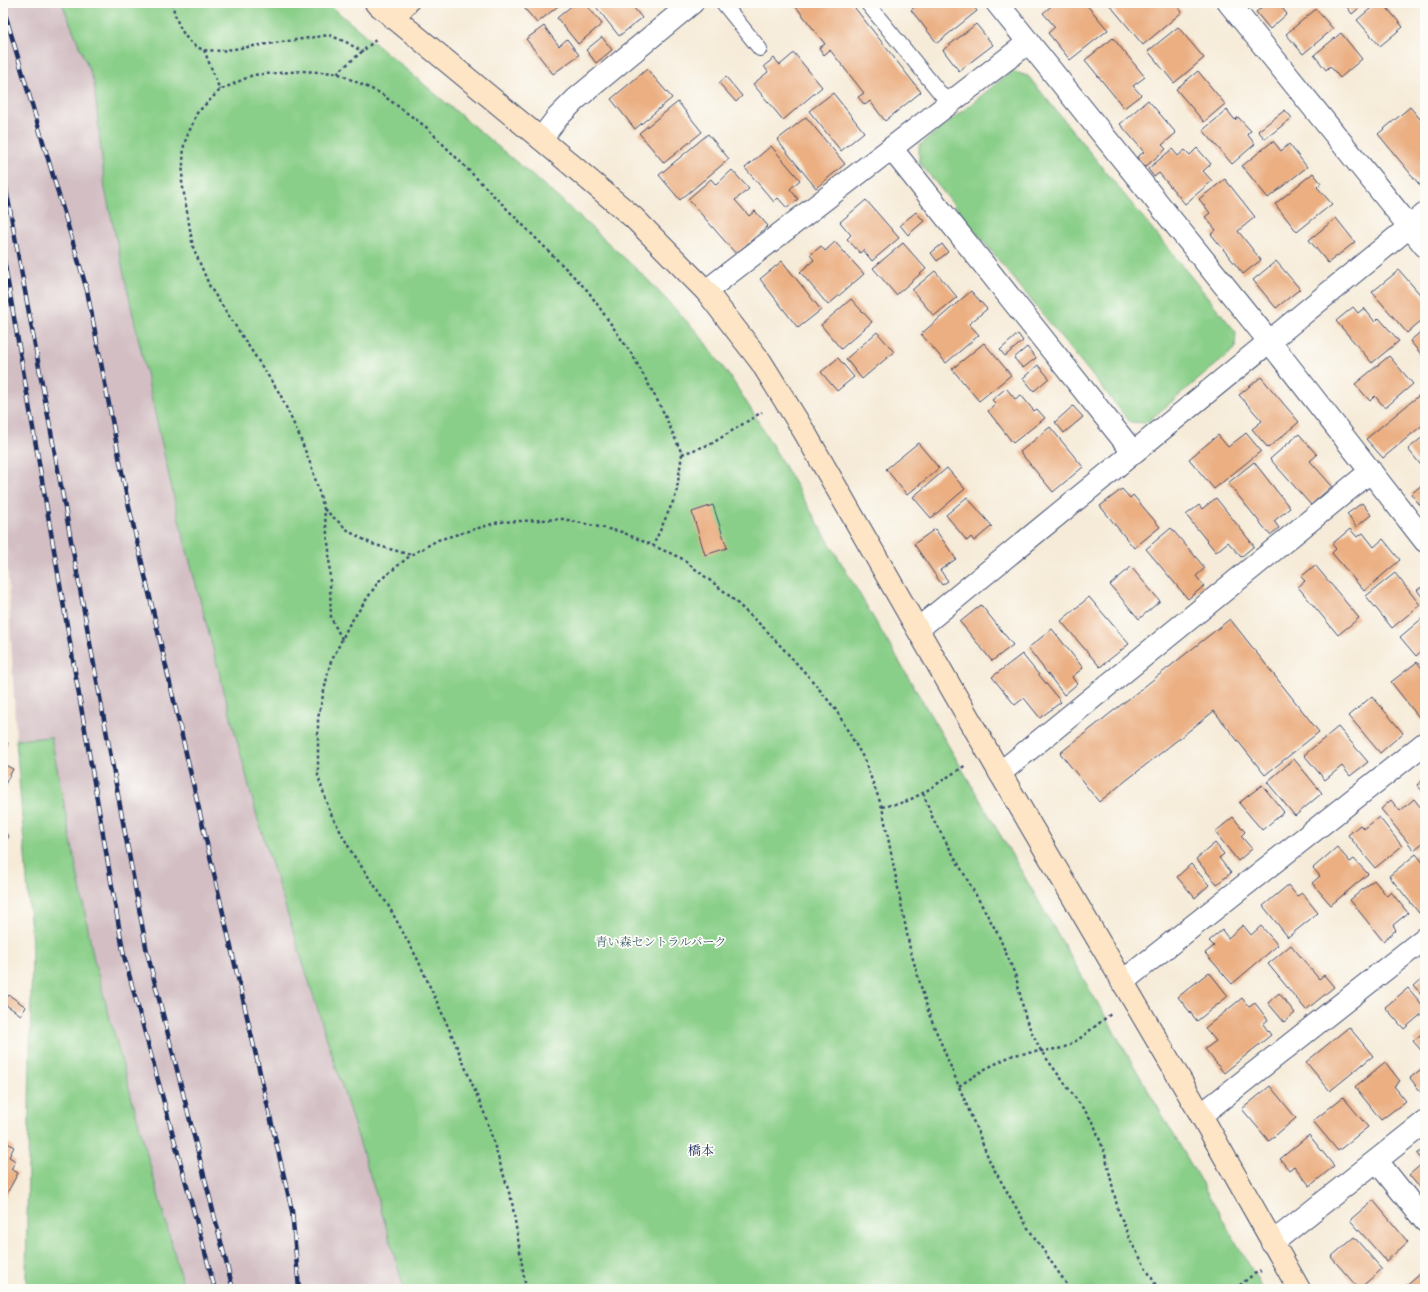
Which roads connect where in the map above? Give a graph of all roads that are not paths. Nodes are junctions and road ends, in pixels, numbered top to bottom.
1 (376, 3) edge
2 (692, 3) edge
3 (723, 3) edge
4 (867, 3) edge
5 (997, 3) edge
6 (1230, 3) edge
7 (400, 10) edge
8 (1029, 42) junction
9 (760, 49) dead end
10 (949, 104) junction
11 (541, 139) junction
12 (891, 148) junction
13 (1417, 220) edge
14 (1425, 246) edge
15 (706, 291) junction
16 (1269, 341) junction
17 (1133, 452) junction
18 (1371, 472) junction
19 (1425, 541) edge
20 (918, 629) junction
21 (1425, 743) edge
22 (1000, 773) junction
23 (1425, 938) edge
24 (1122, 982) junction
25 (1201, 1115) junction
26 (1425, 1122) edge
27 (1377, 1160) junction
28 (1425, 1222) edge
29 (1272, 1244) junction
30 (1299, 1289) edge

1 - 7 street
2 - 11 street
3 - 9 lane
4 - 10 lane
5 - 8 street
6 - 13 street
7 - 11 street
8 - 10 street
8 - 16 street
10 - 12 street
11 - 15 street
12 - 15 street
12 - 17 street
13 - 14 street
13 - 16 street
15 - 20 street
16 - 17 street
16 - 18 street
17 - 20 street
18 - 19 street
18 - 22 street
20 - 22 street
21 - 24 street
22 - 24 street
23 - 25 street
24 - 25 street
25 - 29 street
26 - 27 street
27 - 28 street
27 - 29 street
29 - 30 street

